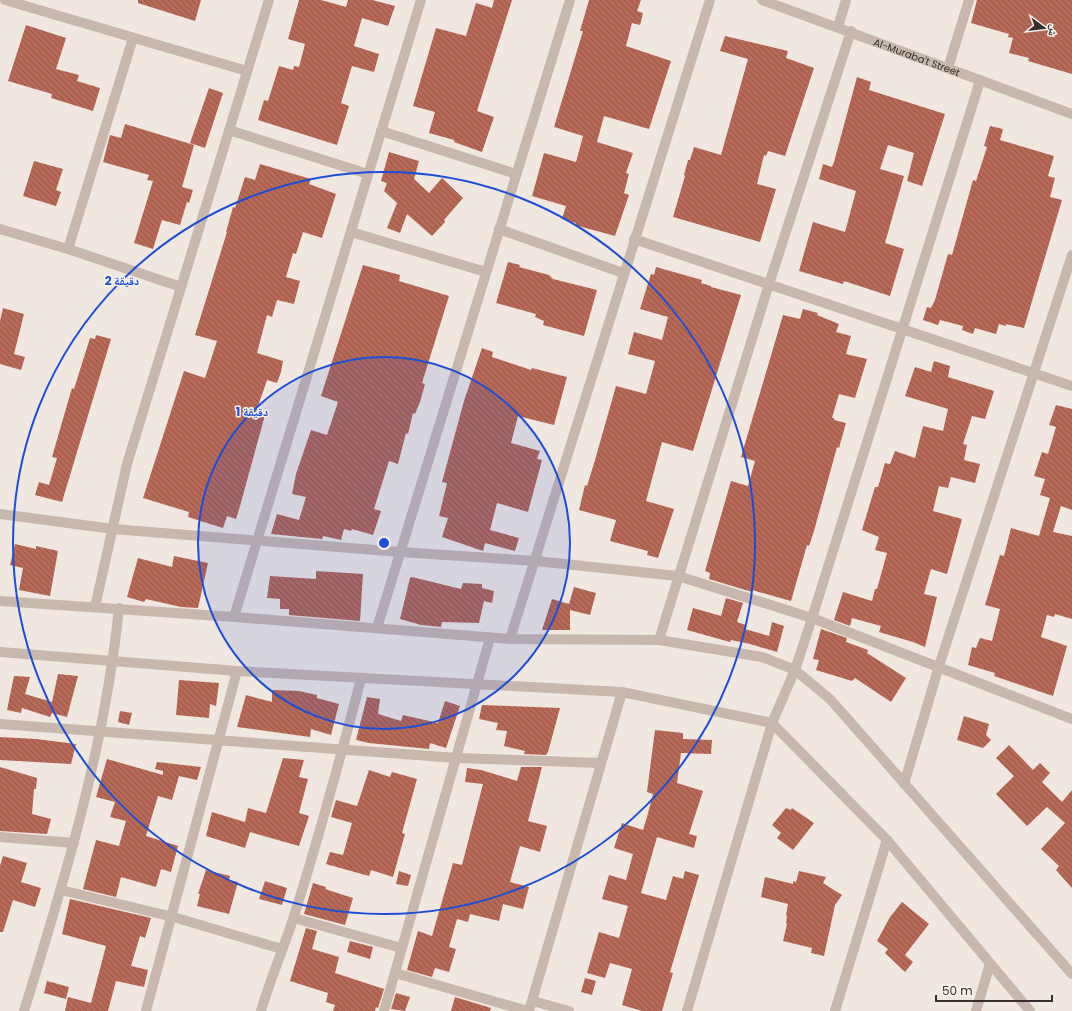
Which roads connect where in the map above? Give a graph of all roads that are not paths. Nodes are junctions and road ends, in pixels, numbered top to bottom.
1 (5, 0) edge
2 (269, 0) edge
3 (421, 0) edge
4 (570, 0) edge
5 (710, 0) edge
6 (762, 0) edge
7 (846, 0) edge
8 (969, 0) edge
9 (838, 27) junction
10 (851, 32) junction
11 (133, 38) junction
12 (948, 68) junction
13 (247, 71) junction
14 (980, 81) junction
15 (1072, 114) edge
16 (229, 130) junction
17 (381, 131) junction
18 (368, 174) junction
19 (516, 174) junction
20 (0, 229) edge
21 (499, 229) junction
22 (351, 232) junction
23 (634, 239) junction
24 (68, 249) junction
25 (1072, 255) edge
26 (486, 272) junction
27 (624, 273) junction
28 (769, 284) junction
29 (181, 287) junction
30 (902, 329) junction
31 (1034, 374) junction
32 (1072, 386) edge
33 (0, 514) edge
34 (113, 529) junction
35 (258, 541) junction
36 (400, 552) junction
37 (536, 561) junction
38 (678, 576) junction
39 (0, 602) edge
40 (95, 607) junction
41 (119, 608) junction
42 (234, 617) junction
43 (812, 618) junction
44 (377, 628) junction
45 (490, 638) junction
46 (510, 639) junction
47 (658, 640) junction
48 (0, 652) edge
49 (114, 662) junction
50 (938, 666) junction
51 (795, 670) junction
52 (237, 672) junction
53 (361, 679) junction
54 (477, 685) junction
55 (622, 692) junction
56 (1072, 719) edge
57 (772, 723) junction
58 (0, 724) edge
59 (100, 733) junction
60 (220, 740) junction
61 (343, 749) junction
62 (456, 758) junction
63 (600, 763) junction
64 (904, 784) junction
65 (0, 837) edge
66 (887, 840) junction
67 (74, 843) junction
68 (61, 890) junction
69 (173, 917) junction
70 (294, 918) junction
71 (401, 948) junction
72 (282, 949) junction
73 (990, 964) junction
74 (395, 973) junction
75 (1072, 974) edge
76 (533, 1001) junction
77 (24, 1011) edge
78 (146, 1011) edge
79 (261, 1011) edge
80 (384, 1011) edge
81 (529, 1011) edge
82 (569, 1011) edge
83 (688, 1011) edge
84 (835, 1011) edge
85 (976, 1011) edge
86 (1030, 1011) edge

1 - 11 street
2 - 13 street
3 - 17 street
4 - 19 street
5 - 23 street
6 - 9 street, Al-Muraba't Street
7 - 9 street
8 - 12 street
9 - 10 street, Al-Muraba't Street
10 - 12 street, Al-Muraba't Street
10 - 28 street
11 - 13 street
11 - 24 street
12 - 14 street, Al-Muraba't Street
13 - 16 street
14 - 15 street, Al-Muraba't Street
14 - 30 street
16 - 18 street
16 - 29 street
17 - 18 street
17 - 19 street
18 - 22 street
19 - 21 street
20 - 24 street
21 - 26 street
21 - 27 street
22 - 26 street
22 - 35 street
23 - 27 street
23 - 28 street
24 - 29 street
25 - 31 street
26 - 36 street
27 - 37 street
28 - 30 street
28 - 38 street
29 - 34 street
30 - 31 street
30 - 43 street
31 - 32 street
31 - 50 street
33 - 34 street
34 - 35 street
34 - 40 street
35 - 36 street
35 - 42 street
36 - 37 street
36 - 44 street
37 - 38 street
37 - 46 street
38 - 43 street
38 - 47 street
39 - 40 street
40 - 41 street
41 - 42 street
41 - 49 street
42 - 44 street
43 - 50 street
43 - 51 street
44 - 45 street
45 - 46 street
45 - 54 street
46 - 47 street
47 - 51 street
48 - 49 street
49 - 52 street
49 - 59 street
50 - 56 street
50 - 64 street
51 - 57 street
51 - 64 street
52 - 53 street
52 - 60 street
53 - 54 street
53 - 61 street
54 - 55 street
54 - 62 street
55 - 57 street
55 - 63 street
57 - 66 street
57 - 83 street
58 - 59 street
59 - 60 street
59 - 67 street
60 - 61 street
60 - 69 street
61 - 62 street
61 - 70 street
62 - 63 street
62 - 71 street
63 - 76 street
64 - 75 street
65 - 67 street
66 - 73 street
66 - 84 street
67 - 68 street
68 - 69 street
68 - 77 street
69 - 72 street
69 - 78 street
70 - 71 street
70 - 72 street
71 - 74 street
72 - 79 street
73 - 85 street
73 - 86 street
74 - 80 street
74 - 81 street
76 - 81 street
76 - 82 street

